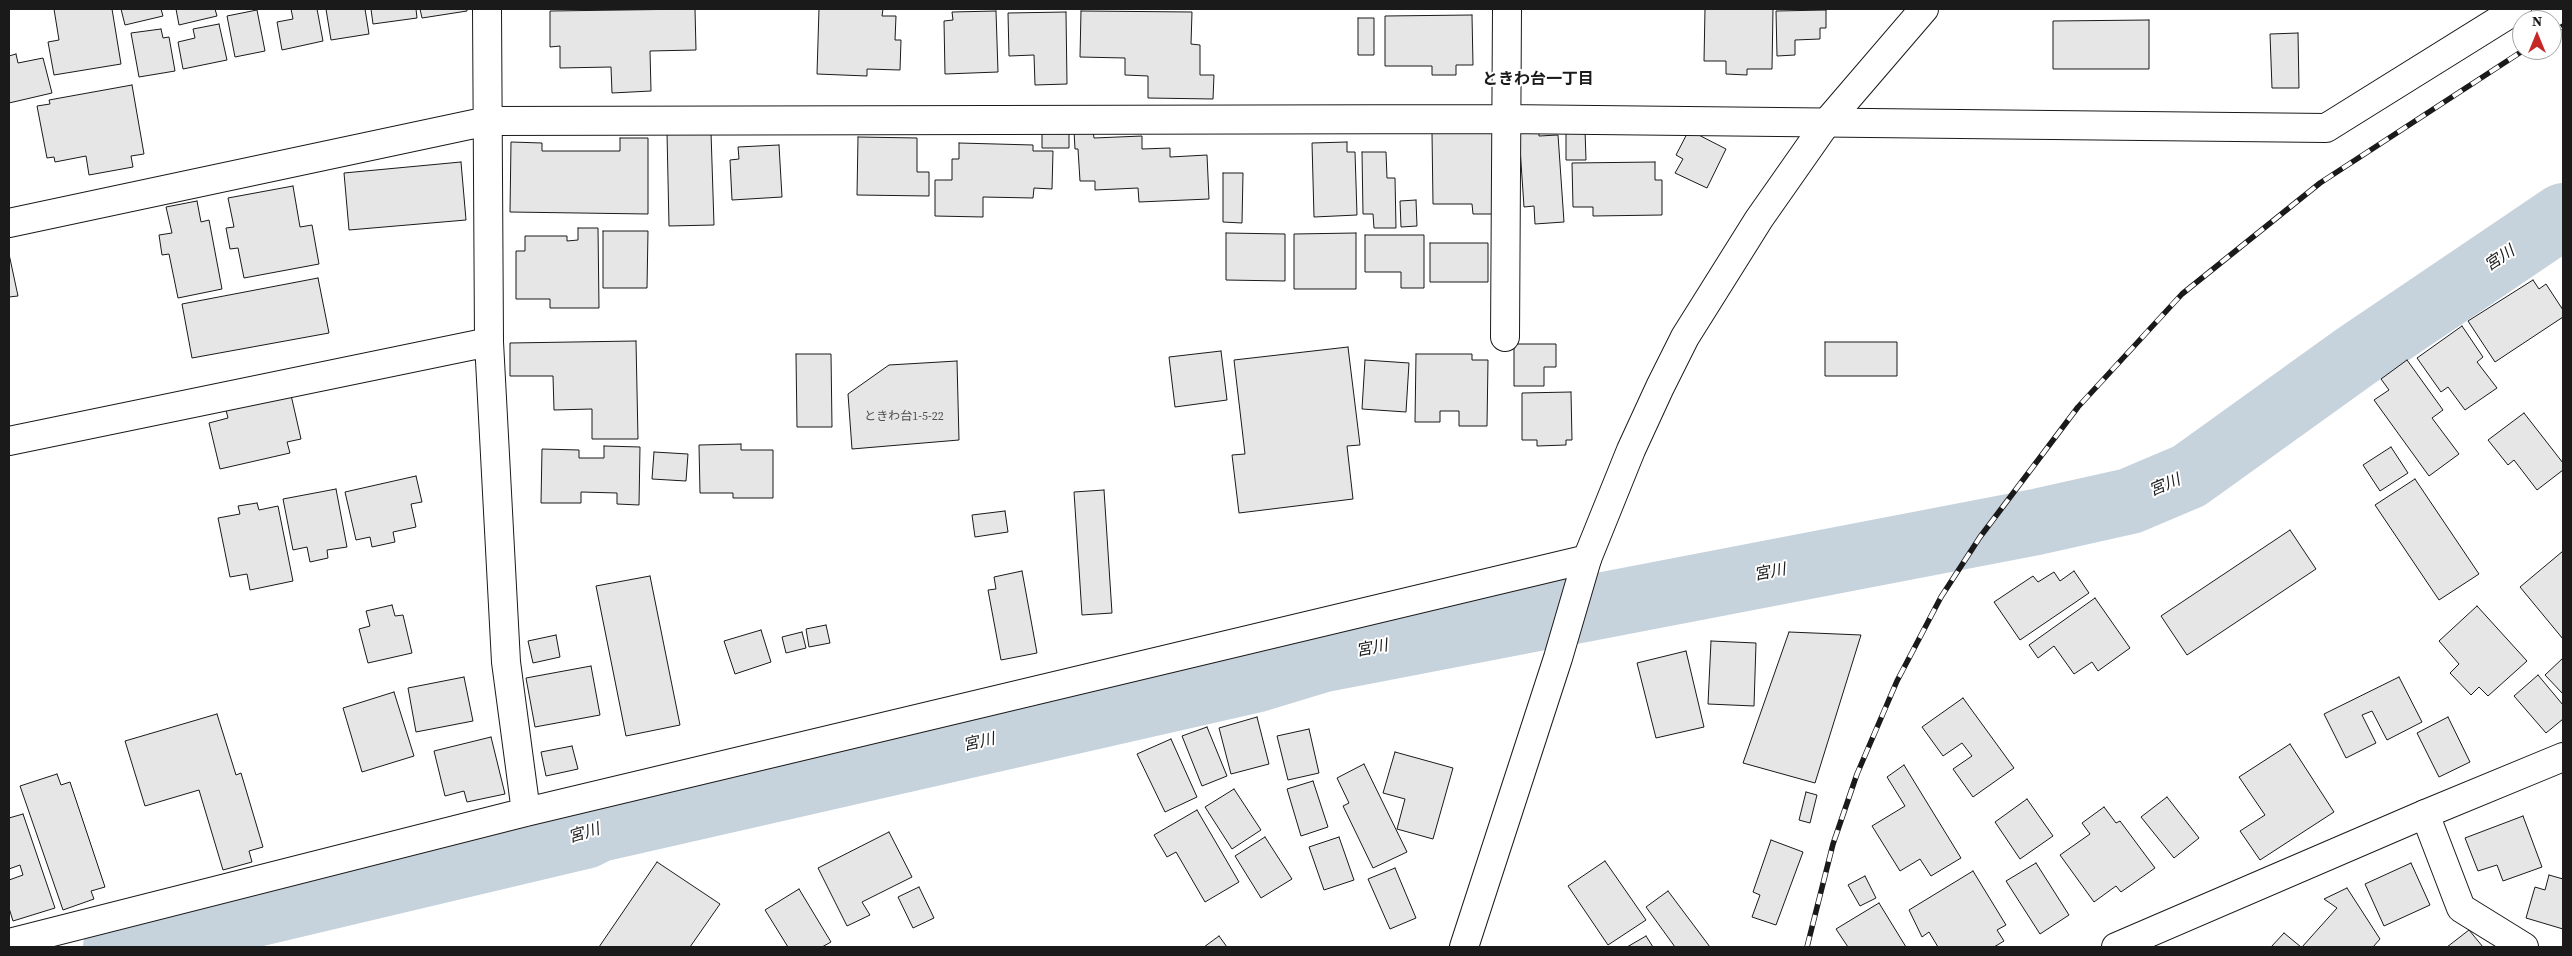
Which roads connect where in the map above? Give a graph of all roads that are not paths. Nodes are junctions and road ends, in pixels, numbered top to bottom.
1 (487, 9) edge
2 (1506, 9) edge
3 (1924, 9) edge
4 (2517, 9) edge
5 (1504, 119) junction
6 (488, 121) junction
7 (1827, 122) junction
8 (9, 223) edge
9 (1505, 337) dead end
10 (489, 342) junction
11 (9, 441) edge
12 (1587, 559) junction
13 (2563, 757) edge
14 (526, 812) junction
15 (2425, 814) junction
16 (9, 943) edge
17 (1464, 947) edge
18 (2116, 947) edge
19 (2524, 947) edge

1 - 6 street
2 - 5 street
3 - 7 street
4 - 7 street
5 - 6 street
5 - 7 street
5 - 9 street
6 - 8 street
6 - 10 street
7 - 12 street
10 - 11 street
10 - 14 street
12 - 14 street
12 - 17 street
13 - 15 street
14 - 16 street
15 - 18 street
15 - 19 street

